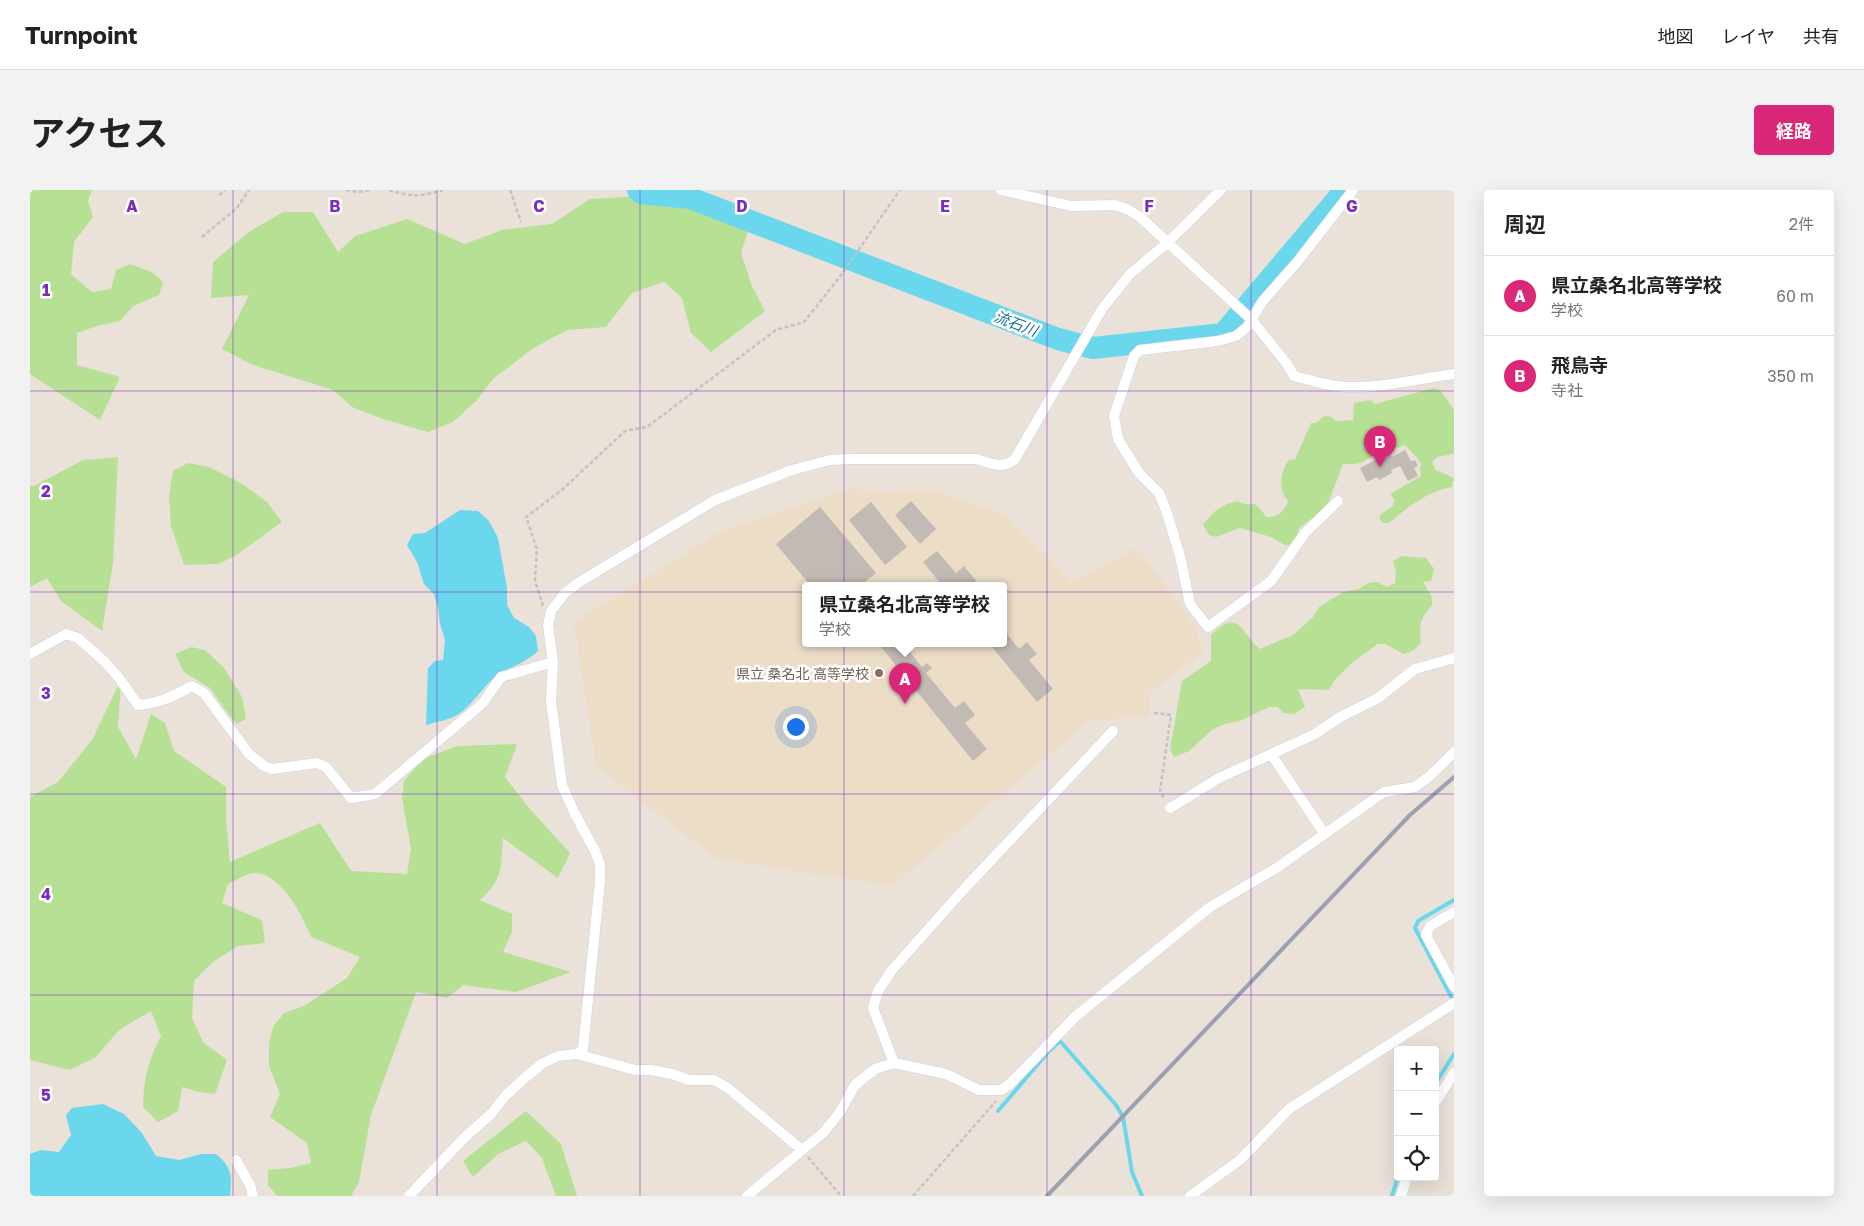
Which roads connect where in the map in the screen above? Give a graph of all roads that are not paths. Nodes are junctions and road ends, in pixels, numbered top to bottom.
1 (1001, 190) edge
2 (1221, 190) edge
3 (1352, 190) edge
4 (1167, 243) junction
5 (1251, 320) junction
6 (1454, 374) edge
7 (1338, 501) dead end
8 (30, 654) edge
9 (1454, 658) edge
10 (553, 662) junction
11 (1113, 731) dead end
12 (1454, 752) edge
13 (1271, 754) junction
14 (1170, 808) road end
15 (1324, 833) junction
16 (1454, 912) edge
17 (1454, 987) edge
18 (1454, 1003) edge
19 (577, 1054) junction
20 (894, 1063) junction
21 (1454, 1073) edge
22 (1439, 1097) edge
23 (802, 1150) junction
24 (236, 1160) dead end
25 (1405, 1181) edge
26 (254, 1196) edge
27 (408, 1196) edge
28 (747, 1196) edge
29 (1190, 1196) edge
30 (1401, 1196) edge

1 - 4 street
2 - 4 street
3 - 5 street
4 - 5 street
4 - 10 street
5 - 6 street
5 - 7 street
8 - 10 street
9 - 13 street
10 - 19 street
11 - 20 street
12 - 15 street
13 - 14 street
13 - 15 street
15 - 20 street
16 - 17 street
18 - 29 street
19 - 23 street
19 - 27 street
20 - 23 street
21 - 22 street
23 - 28 street
24 - 26 street
25 - 30 street

